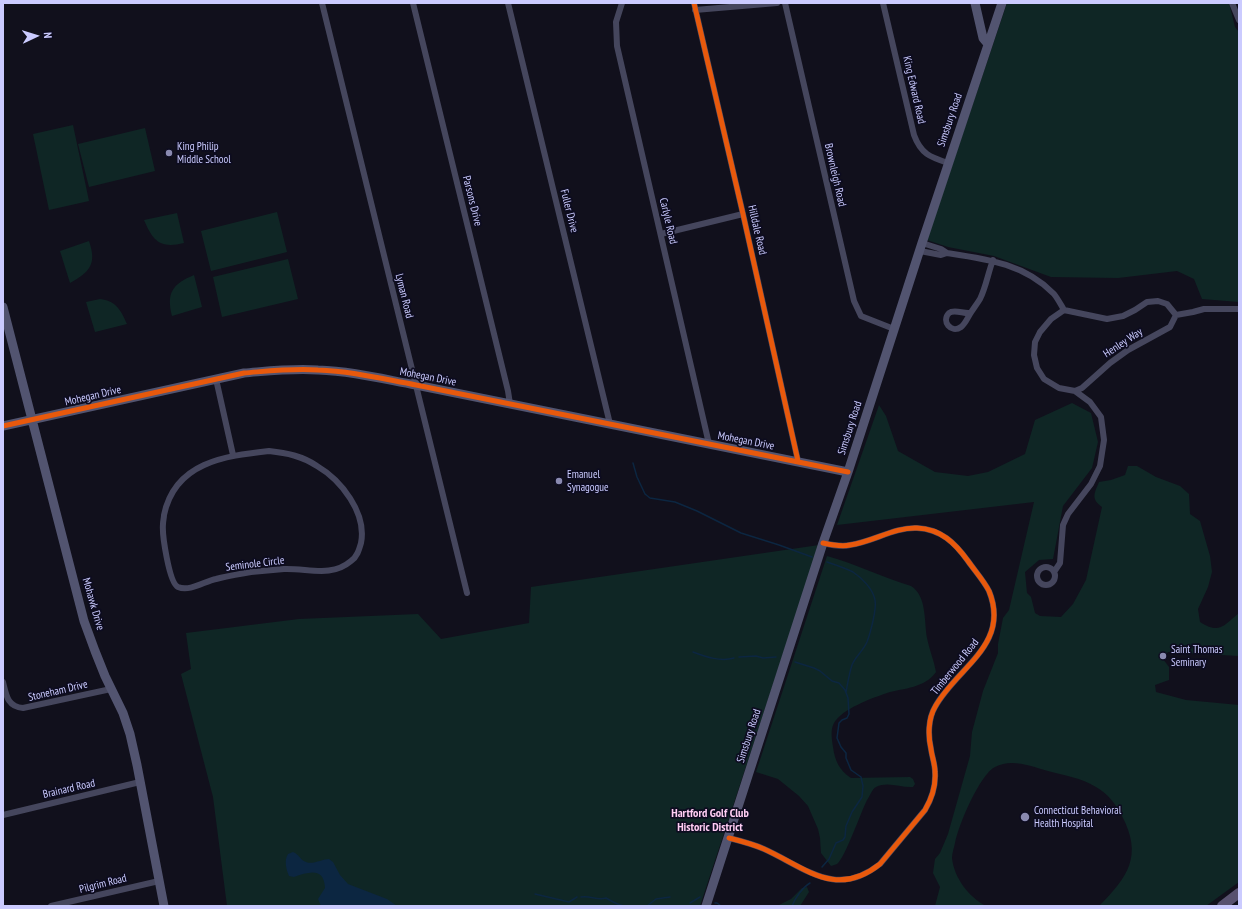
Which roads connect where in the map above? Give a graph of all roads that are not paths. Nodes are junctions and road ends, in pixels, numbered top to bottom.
1 (322, 3) edge
2 (413, 3) edge
3 (508, 3) edge
4 (622, 3) edge
5 (777, 3) edge
6 (785, 3) edge
7 (883, 3) edge
8 (975, 3) edge
9 (1002, 3) edge
10 (1232, 3) edge
11 (695, 6) edge
12 (1239, 20) edge
13 (988, 44) junction
14 (948, 163) junction
15 (743, 214) junction
16 (661, 234) junction
17 (921, 247) junction
18 (993, 260) junction
19 (3, 307) edge
20 (1239, 309) edge
21 (1064, 310) junction
22 (970, 313) dead end
23 (1176, 315) junction
24 (6, 329) edge
25 (894, 329) junction
26 (216, 379) junction
27 (416, 385) junction
28 (1075, 391) junction
29 (510, 404) junction
30 (32, 420) junction
31 (610, 424) junction
32 (3, 426) edge
33 (709, 444) junction
34 (233, 456) junction
35 (798, 461) junction
36 (848, 472) junction
37 (823, 543) junction
38 (1054, 572) dead end
39 (468, 593) dead end
40 (3, 682) edge
41 (111, 689) junction
42 (140, 782) junction
43 (3, 815) edge
44 (729, 838) junction
45 (159, 881) junction
46 (1239, 893) edge
47 (51, 906) edge
48 (164, 906) edge
49 (706, 906) edge
50 (1222, 906) edge

1 - 27 street, Lyman Road
2 - 29 street, Parsons Drive
3 - 31 street, Fuller Drive
4 - 16 street, Carlyle Road
5 - 11 street
6 - 25 street, Brownleigh Road
7 - 14 street, King Edward Road
8 - 13 street
9 - 13 street, Simsbury Road
10 - 12 street
11 - 15 street, Hilldale Road
13 - 14 street, Simsbury Road
14 - 17 street, Simsbury Road
15 - 16 street
15 - 35 street, Hilldale Road
16 - 33 street, Carlyle Road
17 - 18 street
17 - 25 street, Simsbury Road
18 - 21 street
18 - 22 street
19 - 24 street, Mohawk Drive
20 - 23 street
21 - 23 street, Henley Way
21 - 28 street
23 - 28 street, Henley Way
24 - 30 street, Mohawk Drive
25 - 36 street, Simsbury Road
26 - 27 street, Mohegan Drive
26 - 30 street, Mohegan Drive
26 - 34 street
27 - 29 street, Mohegan Drive
27 - 39 street, Lyman Road
28 - 38 street
29 - 31 street, Mohegan Drive
30 - 32 street, Mohegan Drive
30 - 41 street, Mohawk Drive
31 - 33 street, Mohegan Drive
33 - 35 street, Mohegan Drive
34 - 34 street, Seminole Circle
35 - 36 street, Mohegan Drive
36 - 37 street, Simsbury Road
37 - 44 street, Simsbury Road
37 - 44 street, Timberwood Road
40 - 41 street, Stoneham Drive
41 - 42 street, Mohawk Drive
42 - 43 street, Brainard Road
42 - 45 street, Mohawk Drive
44 - 49 street, Simsbury Road
45 - 47 street, Pilgrim Road
45 - 48 street, Mohawk Drive
46 - 50 main road

